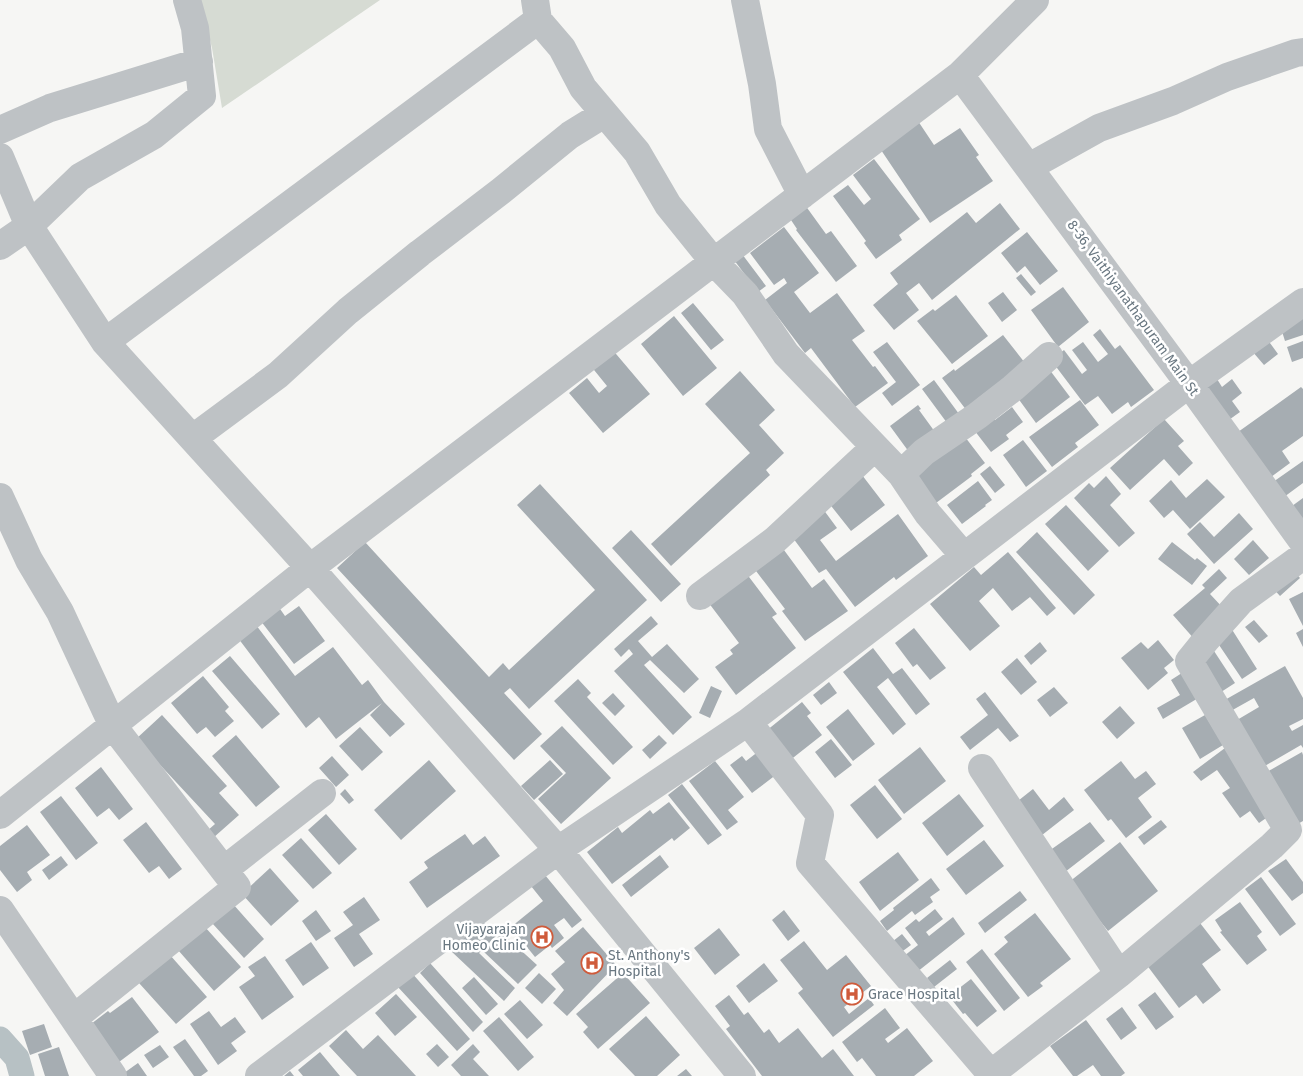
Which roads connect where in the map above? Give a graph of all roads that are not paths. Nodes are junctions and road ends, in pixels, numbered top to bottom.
1 (187, 0) edge
2 (745, 0) edge
3 (1034, 0) edge
4 (536, 10) edge
5 (1303, 52) edge
6 (199, 62) junction
7 (960, 75) junction
8 (604, 114) junction
9 (0, 130) edge
10 (0, 157) edge
11 (1029, 167) junction
12 (802, 195) junction
13 (29, 226) junction
14 (0, 246) edge
15 (714, 262) junction
16 (1303, 302) edge
17 (106, 342) junction
18 (1049, 356) dead end
19 (1189, 384) junction
20 (193, 438) junction
21 (875, 447) junction
22 (901, 474) junction
23 (0, 497) edge
24 (1303, 542) edge
25 (964, 556) junction
26 (1303, 556) edge
27 (310, 568) junction
28 (700, 596) dead end
29 (748, 722) junction
30 (113, 726) junction
31 (982, 768) dead end
32 (322, 793) dead end
33 (0, 816) edge
34 (558, 850) junction
35 (225, 869) junction
36 (0, 910) edge
37 (1120, 974) junction
38 (74, 1018) junction
39 (990, 1075) edge
40 (113, 1076) edge
41 (259, 1076) edge
42 (742, 1076) edge

1 - 6 street
2 - 12 street
3 - 7 street
4 - 8 street
4 - 17 street
5 - 11 street
6 - 9 street
6 - 13 street
7 - 11 street, 8-36, Vaithiyanathapuram Main St
7 - 12 street
8 - 15 street
8 - 20 street
10 - 13 street
11 - 19 street, 8-36, Vaithiyanathapuram Main St
12 - 15 street
13 - 14 street
13 - 17 street
15 - 21 street
15 - 27 street
16 - 19 street
17 - 20 street
18 - 22 street
19 - 24 street, 8-36, Vaithiyanathapuram Main St
19 - 25 street
20 - 27 street
21 - 22 street
21 - 28 street
22 - 25 street
23 - 30 street
25 - 29 street
26 - 37 street
27 - 30 street
27 - 34 street
29 - 34 street
29 - 39 street
30 - 33 street
30 - 35 street
31 - 37 street
32 - 35 street
34 - 41 street
34 - 42 street
35 - 38 street
36 - 38 street
37 - 39 street
38 - 40 street

